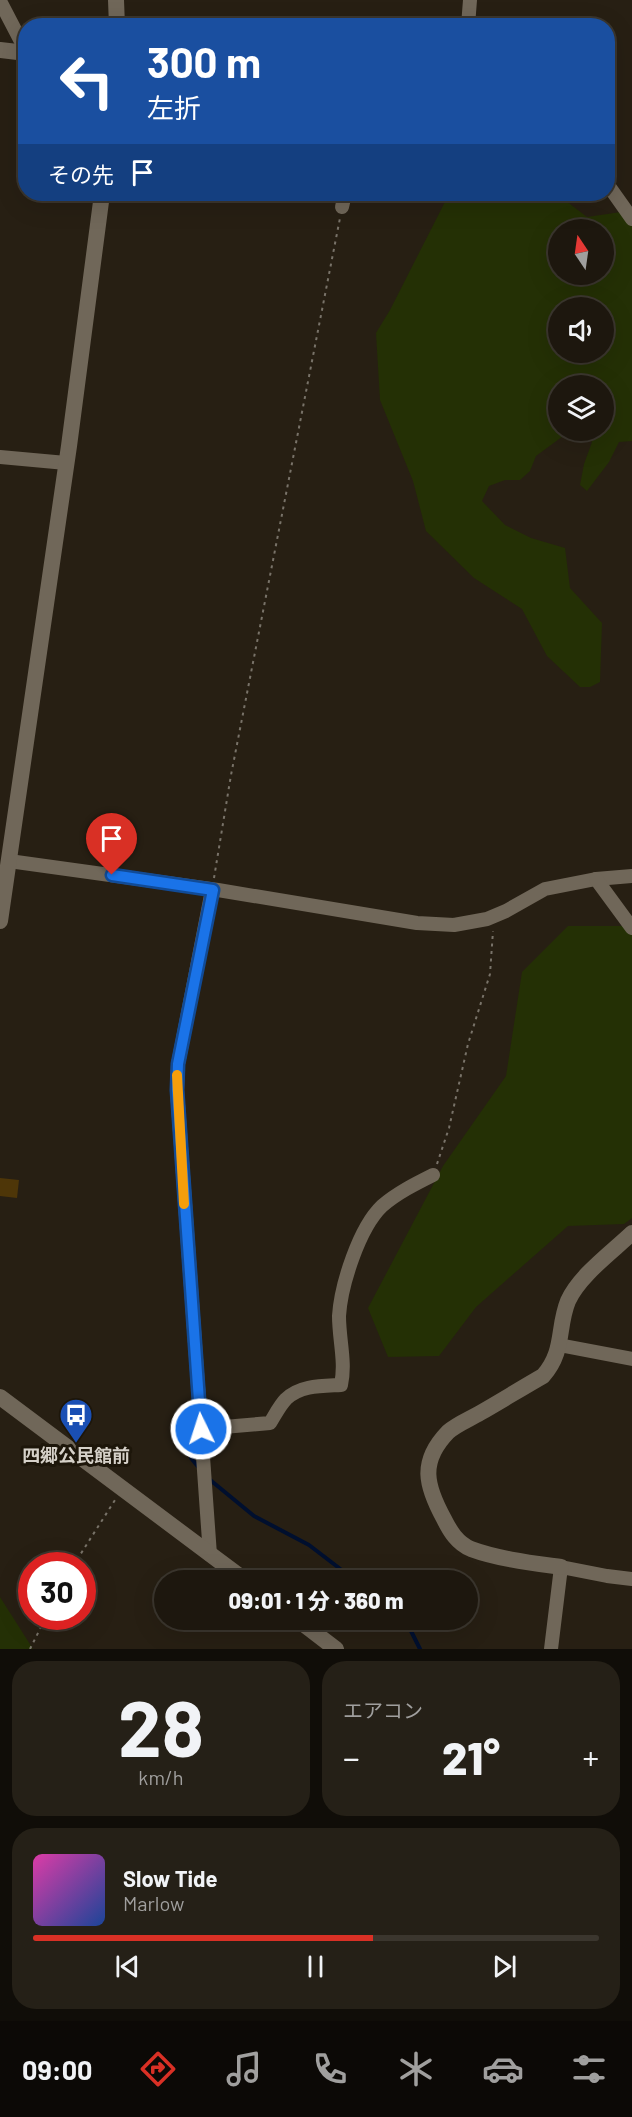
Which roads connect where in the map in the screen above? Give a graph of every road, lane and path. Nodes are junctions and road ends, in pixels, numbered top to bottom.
1 (116, 0) edge
2 (470, 0) edge
3 (0, 1) edge
4 (117, 18) edge
5 (469, 18) edge
6 (18, 36) edge
7 (0, 50) edge
8 (18, 51) edge
9 (615, 195) edge
10 (101, 201) edge
11 (344, 201) edge
12 (632, 219) edge
13 (0, 457) edge
14 (66, 463) junction
15 (5, 860) edge
16 (632, 876) edge
17 (596, 879) junction
18 (213, 890) junction
19 (495, 916) junction
20 (0, 921) edge
21 (632, 928) edge
22 (433, 1175) joint
23 (632, 1233) edge
24 (559, 1345) junction
25 (632, 1359) edge
26 (0, 1397) edge
27 (201, 1429) junction
28 (122, 1489) junction
29 (82, 1552) edge
30 (210, 1555) junction
31 (561, 1567) junction
32 (231, 1570) edge
33 (632, 1579) edge
34 (40, 1630) edge
35 (311, 1630) edge
36 (30, 1649) edge
37 (336, 1649) edge
38 (551, 1649) edge

1 - 4 street
2 - 5 street
3 - 6 street
7 - 8 street
9 - 12 street
10 - 14 street
11 - 18 path
13 - 14 street
14 - 15 street
15 - 18 street
15 - 20 street
16 - 17 street
17 - 19 street
17 - 21 street
18 - 19 street
18 - 27 street
19 - 22 path
22 - 27 street
23 - 24 street
24 - 25 street
24 - 31 street
26 - 28 street
27 - 30 street
28 - 29 path
28 - 30 street
30 - 32 street
31 - 33 street
31 - 38 street
34 - 36 path
35 - 37 street

